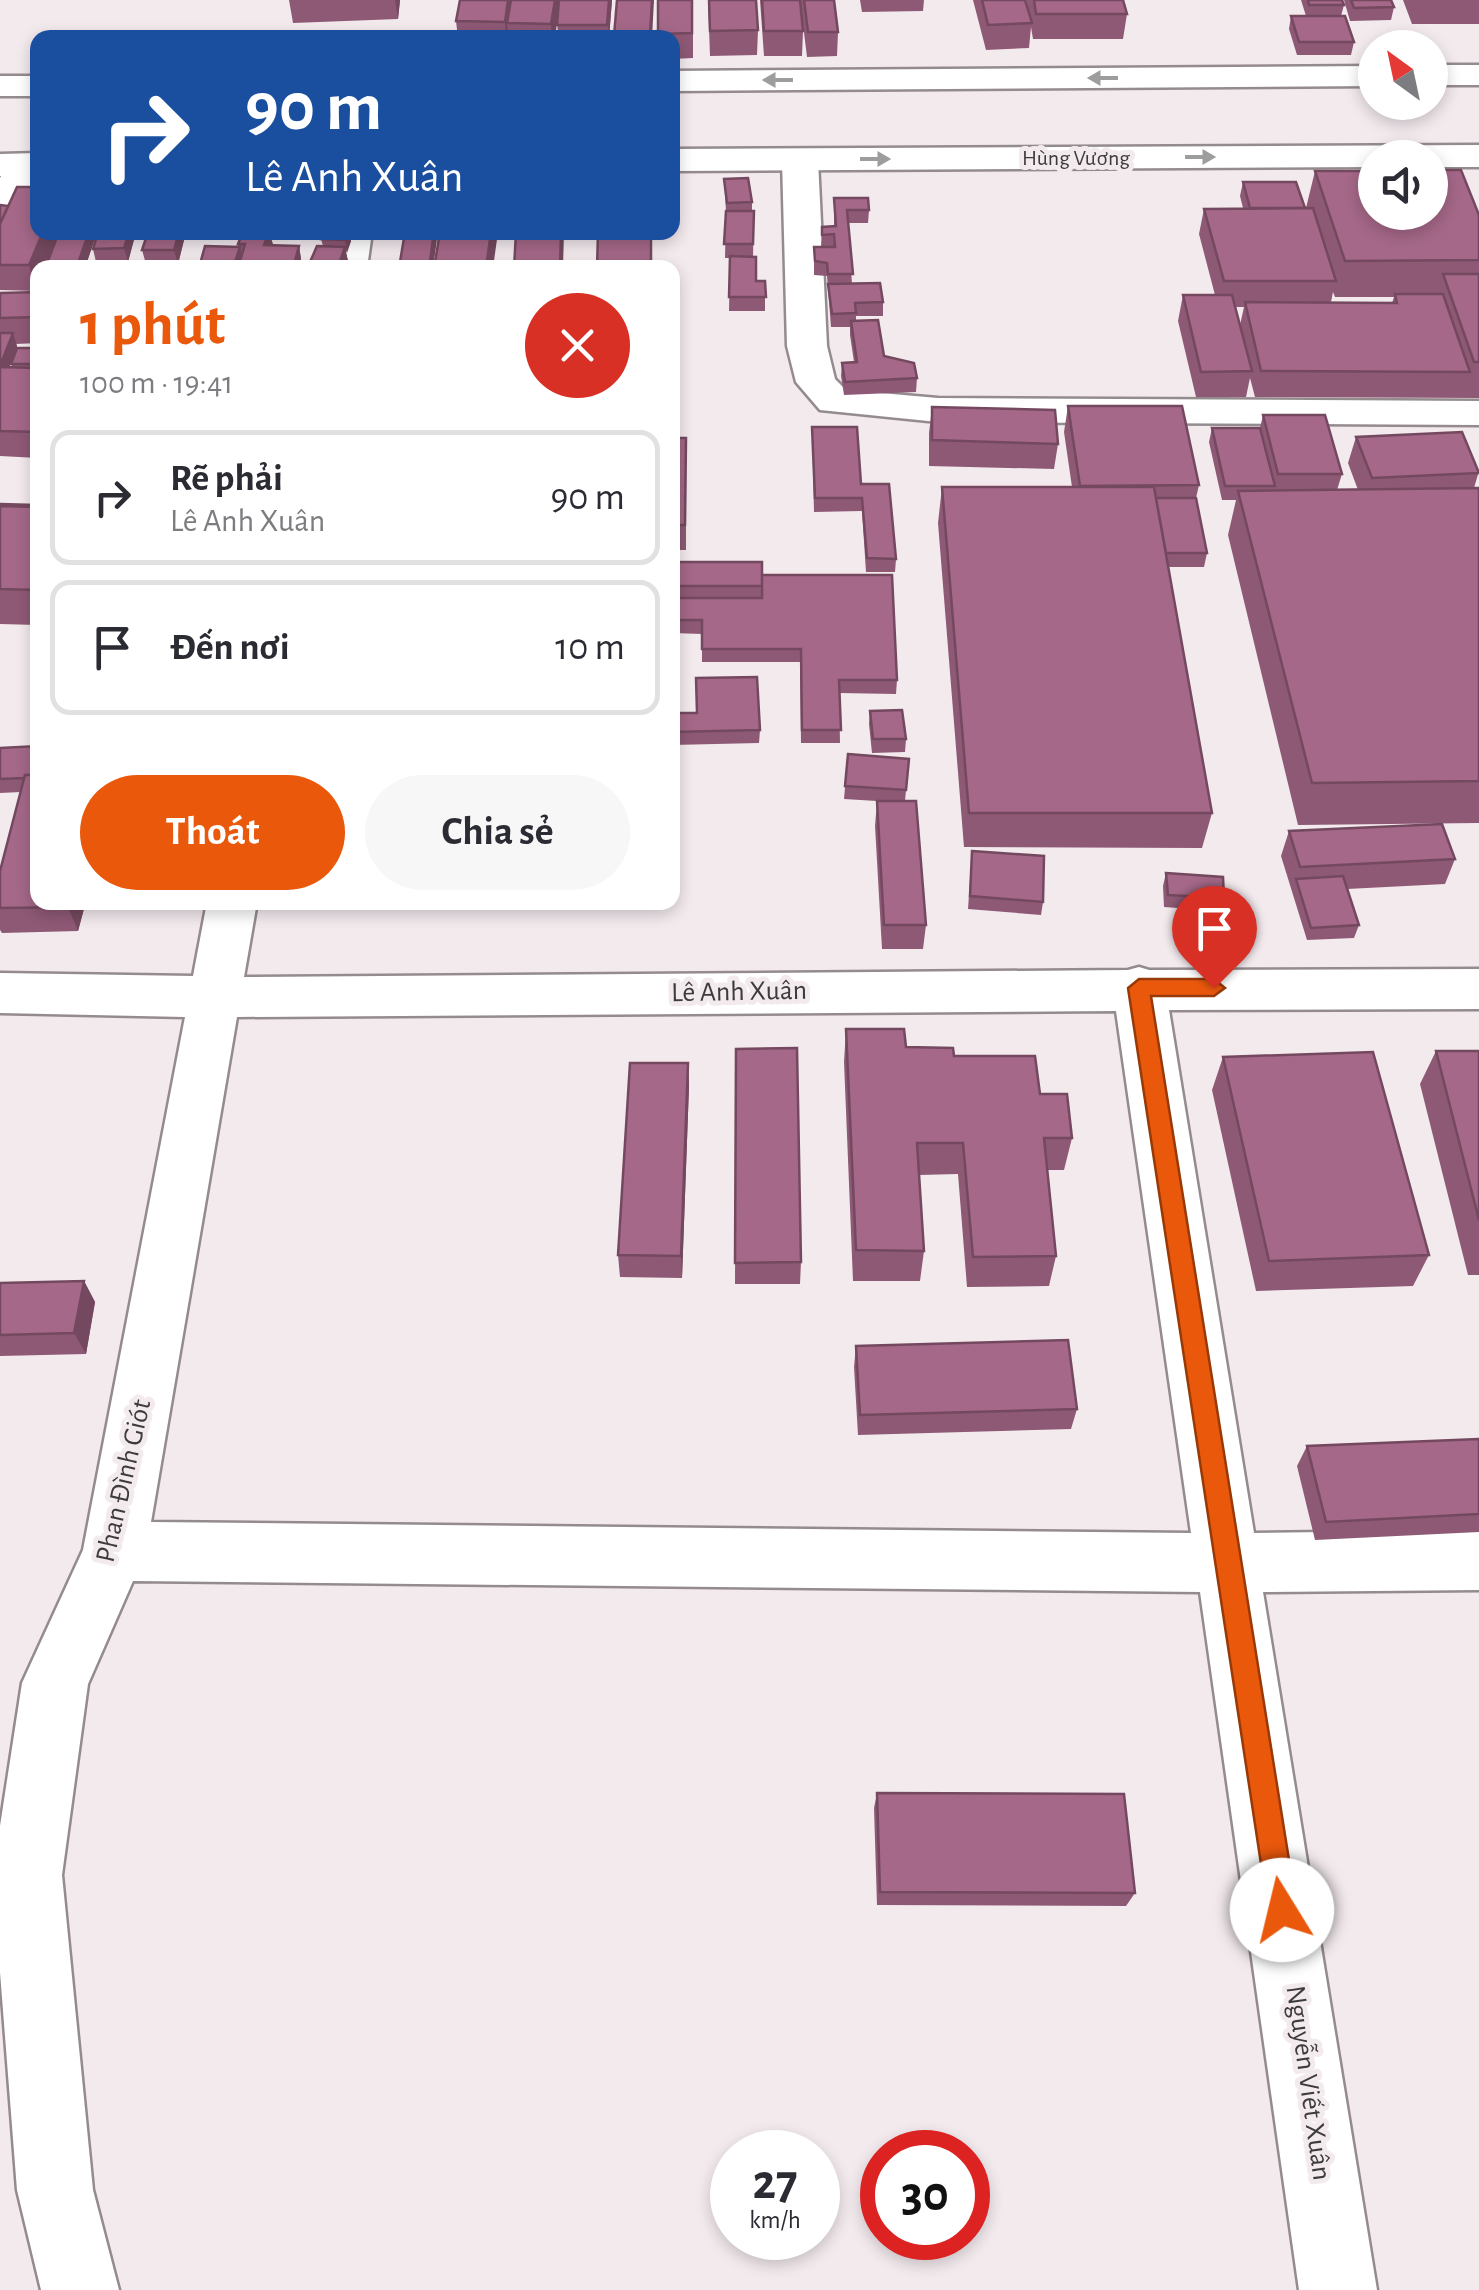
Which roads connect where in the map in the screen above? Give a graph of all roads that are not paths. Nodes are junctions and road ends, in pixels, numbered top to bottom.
1 (1479, 75) edge
2 (1358, 76) edge
3 (1448, 76) edge
4 (680, 81) edge
5 (0, 86) edge
6 (30, 86) edge
7 (1479, 156) edge
8 (680, 160) edge
9 (800, 160) junction
10 (21, 165) edge
11 (0, 212) edge
12 (1479, 413) edge
13 (231, 910) edge
14 (1139, 988) junction
15 (1479, 989) edge
16 (0, 994) edge
17 (214, 999) junction
18 (114, 1551) junction
19 (1479, 1560) edge
20 (1228, 1563) junction
21 (80, 2290) edge
22 (1338, 2290) edge

1 - 3 street
2 -> 4 street
5 - 6 street
9 -> 7 street, Hùng Vương
8 - 9 street, Hùng Vương
9 - 12 street
10 - 11 street
13 - 17 street, Phan Đình Giót
14 - 15 street, Lê Anh Xuân
14 - 17 street, Lê Anh Xuân
14 - 20 street, Nguyễn Viết Xuân
16 - 17 street, Lê Anh Xuân
17 - 18 street, Phan Đình Giót
18 - 20 street
18 - 21 street, Phan Đình Giót
19 - 20 street
20 - 22 street, Nguyễn Viết Xuân

